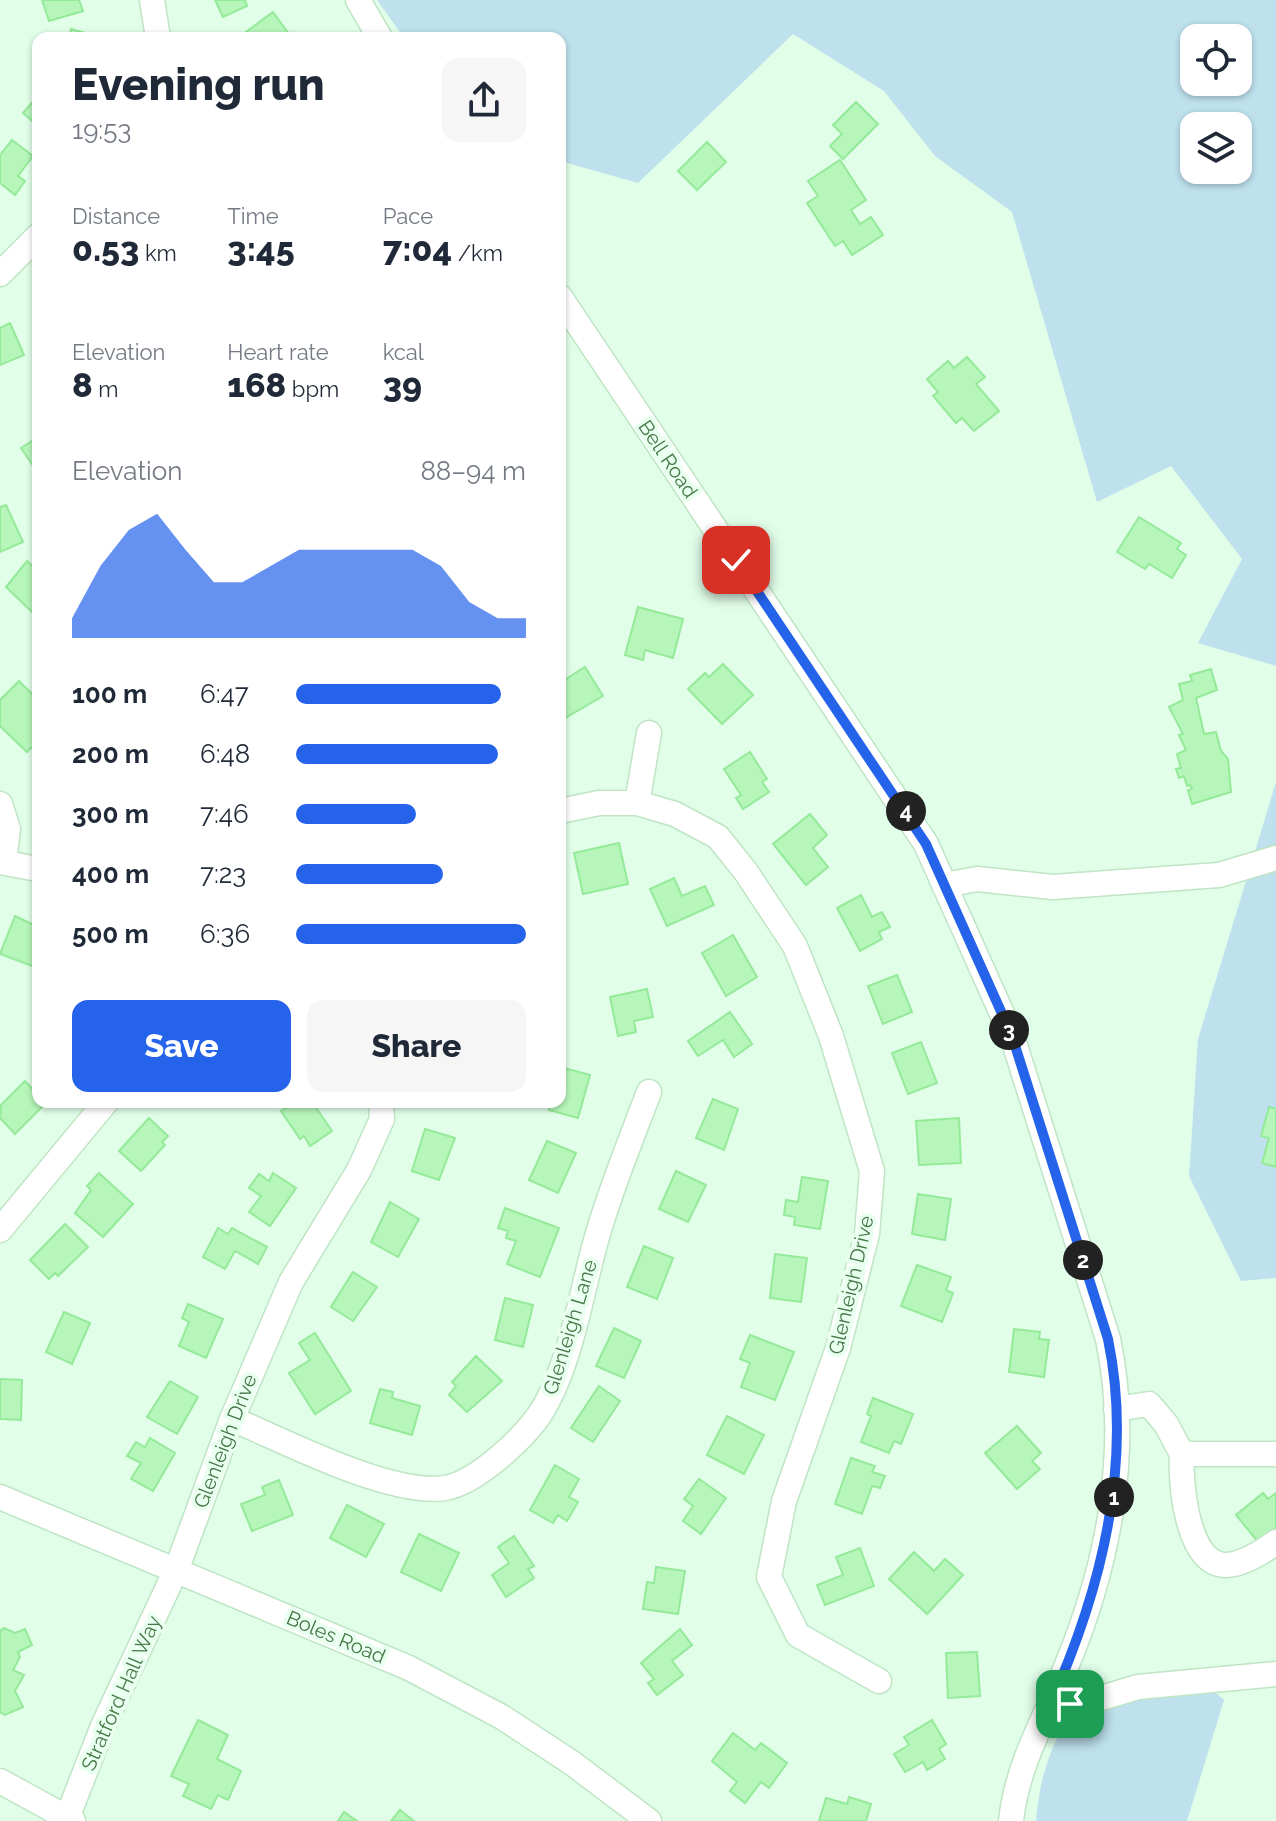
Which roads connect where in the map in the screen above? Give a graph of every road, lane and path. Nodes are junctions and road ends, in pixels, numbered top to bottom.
1 (152, 0) edge
2 (358, 0) edge
3 (157, 32) edge
4 (377, 32) edge
5 (32, 242) edge
6 (0, 274) edge
7 (566, 306) edge
8 (649, 733) dead end
9 (637, 803) junction
10 (0, 804) edge
11 (566, 810) edge
12 (1276, 858) edge
13 (2, 862) edge
14 (32, 868) edge
15 (944, 885) junction
16 (649, 1092) dead end
17 (101, 1108) edge
18 (381, 1108) edge
19 (0, 1230) edge
20 (1116, 1409) junction
21 (232, 1419) junction
22 (1182, 1454) junction
23 (1276, 1454) edge
24 (0, 1497) edge
25 (1276, 1542) edge
26 (177, 1568) junction
27 (1276, 1674) edge
28 (879, 1681) dead end
29 (1049, 1707) junction
30 (0, 1781) edge
31 (70, 1820) edge
32 (649, 1821) edge
33 (1011, 1821) edge

1 - 3 street
2 - 4 street
5 - 6 street
7 - 15 street, Bell Road
8 - 9 street
9 - 11 street, Glenleigh Drive
9 - 28 street, Glenleigh Drive
10 - 13 street
12 - 15 street
13 - 14 street
15 - 20 street, Bell Road
16 - 21 street, Glenleigh Lane
17 - 19 street
18 - 21 street, Glenleigh Drive
20 - 22 street
20 - 29 street, Bell Road
21 - 26 street, Glenleigh Drive
22 - 23 street
22 - 25 street
24 - 26 street, Boles Road
26 - 31 street, Stratford Hall Way
26 - 32 street, Boles Road
27 - 29 street
29 - 33 street, Bell Road
30 - 31 street

